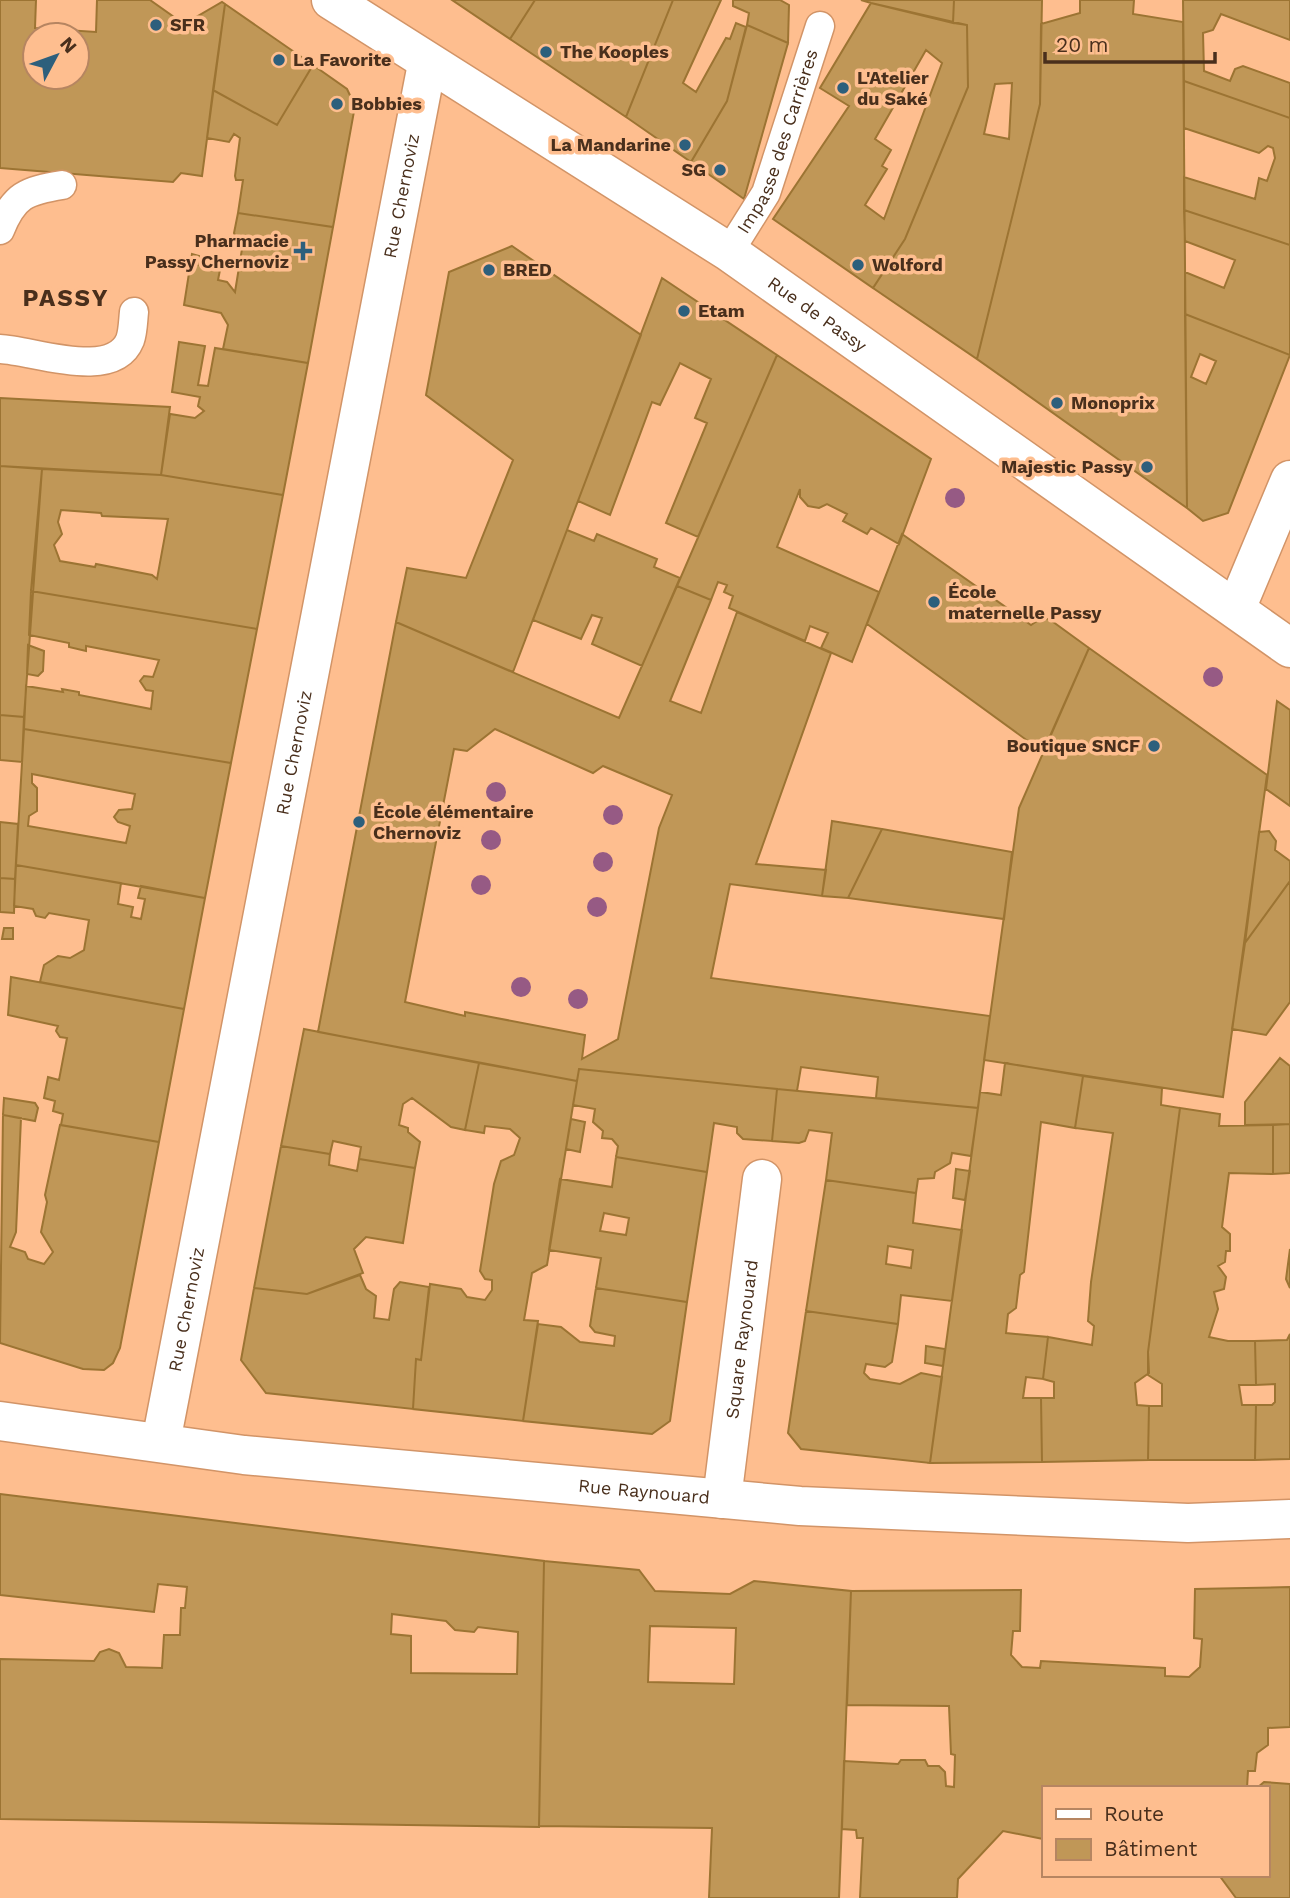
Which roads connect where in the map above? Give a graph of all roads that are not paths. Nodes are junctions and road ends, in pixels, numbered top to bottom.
1 (331, 0) edge
2 (820, 26) dead end
3 (427, 64) junction
4 (62, 185) dead end
5 (0, 230) edge
6 (729, 252) junction
7 (134, 312) dead end
8 (1, 341) edge
9 (1290, 480) edge
10 (1236, 609) junction
11 (1290, 648) edge
12 (762, 1179) dead end
13 (0, 1421) edge
14 (162, 1442) junction
15 (722, 1500) junction
16 (1290, 1519) edge

1 - 3 street, Rue de Passy
2 - 6 lane, Impasse des Carrières
3 - 6 street, Rue de Passy
3 - 14 street, Rue Chernoviz
4 - 5 lane
6 - 10 street, Rue de Passy
7 - 8 lane
9 - 10 street
10 - 11 street, Rue de Passy
12 - 15 street, Square Raynouard
13 - 14 street, Rue Raynouard
14 - 15 street, Rue Raynouard
15 - 16 street, Rue Raynouard

